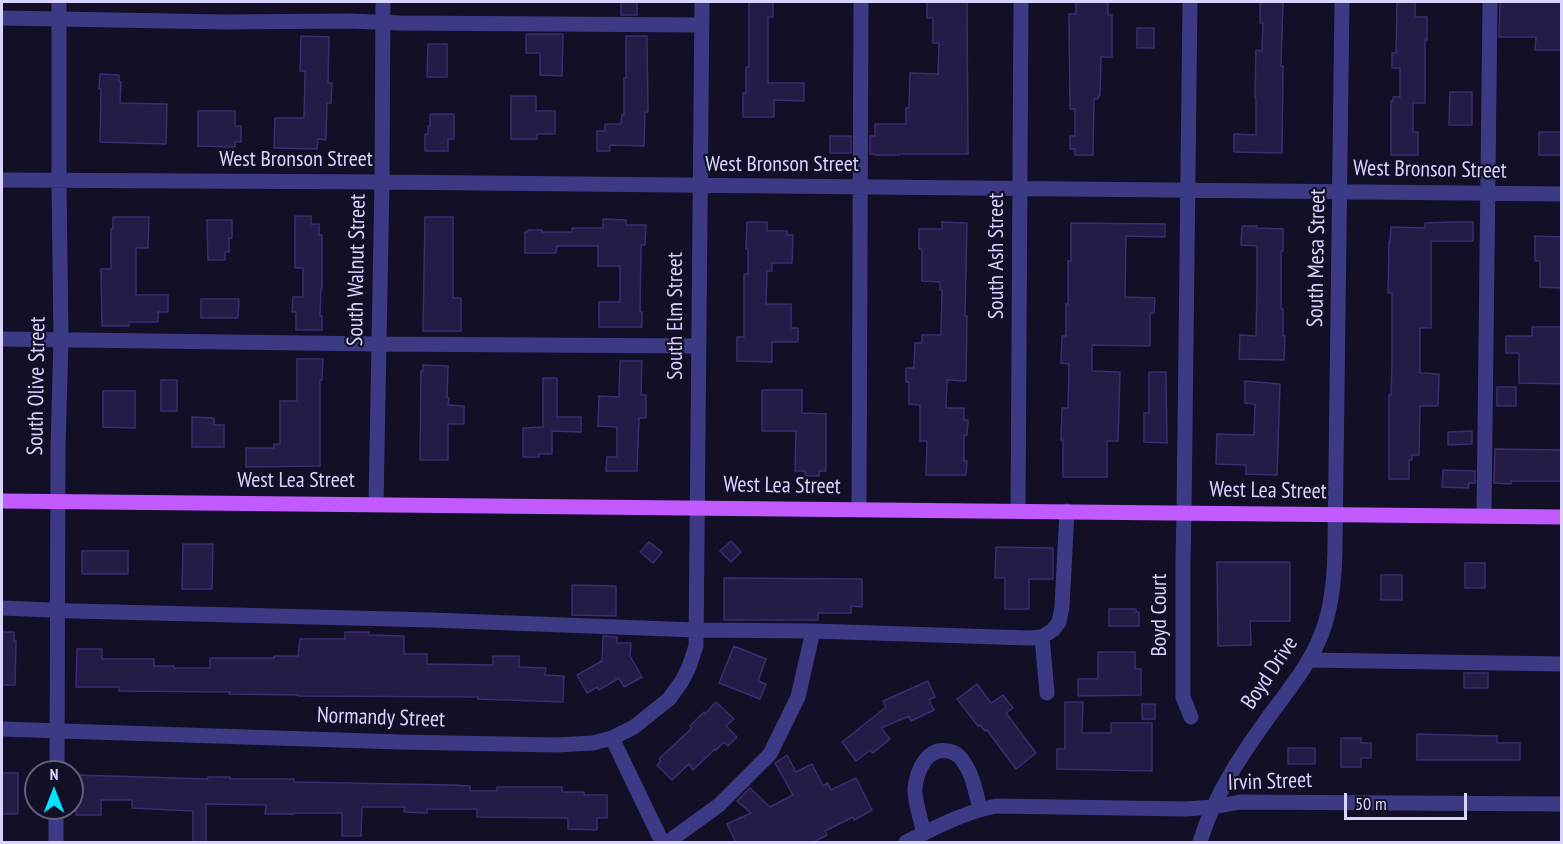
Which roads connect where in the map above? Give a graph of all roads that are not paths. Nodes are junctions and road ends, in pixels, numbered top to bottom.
1 (59, 2) edge
2 (383, 2) edge
3 (702, 2) edge
4 (861, 2) edge
5 (1021, 2) edge
6 (1190, 2) edge
7 (1342, 2) edge
8 (1490, 2) edge
9 (2, 18) edge
10 (59, 18) junction
11 (383, 22) junction
12 (701, 26) junction
13 (2, 180) edge
14 (59, 181) junction
15 (382, 182) junction
16 (699, 187) junction
17 (861, 188) junction
18 (1020, 189) junction
19 (1188, 191) junction
20 (1340, 191) junction
21 (1488, 194) junction
22 (1562, 194) edge
23 (2, 339) edge
24 (61, 339) junction
25 (378, 344) junction
26 (698, 346) junction
27 (2, 501) edge
28 (58, 502) junction
29 (376, 504) junction
30 (698, 507) junction
31 (859, 510) junction
32 (1018, 511) junction
33 (1067, 511) junction
34 (1185, 512) junction
35 (1335, 514) junction
36 (1484, 516) junction
37 (1562, 517) edge
38 (2, 608) edge
39 (58, 610) junction
40 (695, 630) junction
41 (813, 631) junction
42 (1042, 637) junction
43 (1309, 660) junction
44 (1562, 664) edge
45 (1047, 693) dead end
46 (1191, 717) dead end
47 (2, 729) edge
48 (57, 730) junction
49 (612, 738) junction
50 (57, 760) edge
51 (1562, 804) edge
52 (1213, 807) junction
53 (980, 809) junction
54 (56, 820) edge
55 (924, 833) junction
56 (56, 843) edge
57 (662, 843) edge
58 (668, 843) edge
59 (906, 843) edge
60 (1200, 843) edge

1 - 10 street, South Olive Street
2 - 11 street, South Walnut Street
3 - 12 street, South Elm Street
4 - 17 street
5 - 18 street, South Ash Street
6 - 19 street, Boyd Court
7 - 20 street, South Mesa Street
8 - 21 street
9 - 10 street
10 - 11 street
10 - 14 street, South Olive Street
11 - 12 street
11 - 15 street, South Walnut Street
12 - 16 street, South Elm Street
13 - 14 street, West Bronson Street
14 - 15 street, West Bronson Street
14 - 24 street, South Olive Street
15 - 16 street, West Bronson Street
15 - 25 street, South Walnut Street
16 - 17 street, West Bronson Street
16 - 26 street, South Elm Street
17 - 18 street, West Bronson Street
17 - 31 street
18 - 19 street, West Bronson Street
18 - 32 street, South Ash Street
19 - 20 street, West Bronson Street
19 - 34 street, Boyd Court
20 - 21 street, West Bronson Street
20 - 35 street, South Mesa Street
21 - 22 street, West Bronson Street
21 - 36 street
23 - 24 street
24 - 25 street
24 - 28 street, South Olive Street
25 - 26 street
25 - 29 street, South Walnut Street
26 - 30 street, South Elm Street
27 - 28 main road, West Lea Street
28 - 29 main road, West Lea Street
28 - 39 street, South Olive Street
29 - 30 main road, West Lea Street
30 - 31 main road, West Lea Street
30 - 40 street, South Elm Street
31 - 32 main road, West Lea Street
32 - 33 main road, West Lea Street
33 - 34 main road, West Lea Street
33 - 42 street
34 - 35 main road, West Lea Street
34 - 46 street, Boyd Court
35 - 36 main road, West Lea Street
35 - 43 street, Boyd Drive
36 - 37 main road, West Lea Street
38 - 39 street
39 - 40 street
39 - 48 street, South Olive Street
40 - 41 street
40 - 49 street, Normandy Street
41 - 42 street
41 - 58 street
42 - 45 street
43 - 44 street
43 - 52 street, Boyd Drive
47 - 48 street, Normandy Street
48 - 49 street, Normandy Street
48 - 50 street, South Olive Street
49 - 57 street
51 - 52 street, Irvin Street
52 - 53 street, Irvin Street
52 - 60 street, Boyd Drive
53 - 55 street, Irvin Street
53 - 55 street
54 - 56 street
55 - 59 street, Irvin Street

